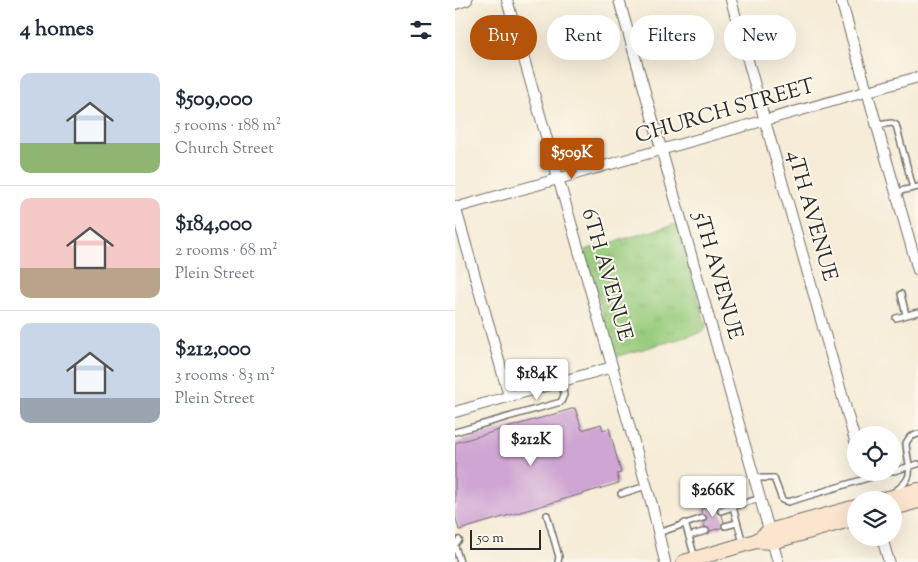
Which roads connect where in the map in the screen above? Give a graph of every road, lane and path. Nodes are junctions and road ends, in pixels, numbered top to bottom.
1 (467, 0) edge
2 (507, 0) edge
3 (619, 0) edge
4 (731, 0) edge
5 (841, 0) edge
6 (455, 4) edge
7 (918, 77) edge
8 (867, 91) junction
9 (765, 120) junction
10 (877, 125) junction
11 (661, 149) junction
12 (559, 179) junction
13 (916, 187) edge
14 (896, 192) junction
15 (455, 207) edge
16 (918, 270) edge
17 (901, 294) dead end
18 (918, 312) edge
19 (906, 315) junction
20 (896, 318) dead end
21 (612, 367) junction
22 (562, 381) junction
23 (509, 396) junction
24 (455, 412) edge
25 (851, 426) edge
26 (455, 432) edge
27 (918, 434) edge
28 (918, 464) edge
29 (911, 466) junction
30 (902, 469) edge
31 (755, 478) junction
32 (858, 481) edge
33 (646, 486) junction
34 (918, 490) edge
35 (895, 491) edge
36 (621, 494) dead end
37 (902, 494) edge
38 (760, 498) junction
39 (918, 501) edge
40 (902, 506) edge
41 (733, 507) junction
42 (847, 510) edge
43 (721, 511) dead end
44 (547, 515) dead end
45 (703, 518) dead end
46 (847, 520) edge
47 (685, 523) junction
48 (737, 523) junction
49 (725, 526) dead end
50 (706, 531) dead end
51 (658, 533) junction
52 (689, 536) junction
53 (771, 537) junction
54 (750, 543) junction
55 (456, 544) edge
56 (884, 546) edge
57 (689, 560) edge
58 (460, 562) edge
59 (557, 562) edge
60 (665, 562) edge
61 (778, 562) edge
62 (889, 562) edge

1 - 6 street
2 - 12 street, 6TH AVENUE
3 - 11 street, 5TH AVENUE
4 - 9 street, 4TH AVENUE
5 - 8 street
7 - 8 street, CHURCH STREET
8 - 9 street, CHURCH STREET
8 - 10 street
9 - 11 street, CHURCH STREET
9 - 25 street, 4TH AVENUE
10 - 13 lane
10 - 14 street
11 - 12 street, CHURCH STREET
11 - 31 street, 5TH AVENUE
12 - 15 street, CHURCH STREET
12 - 21 street, 6TH AVENUE
13 - 14 lane
14 - 16 street
15 - 23 street
17 - 19 lane
18 - 19 lane
19 - 20 lane
21 - 22 street
21 - 33 street, 6TH AVENUE
22 - 23 street
22 - 26 lane
23 - 24 street
27 - 29 lane
28 - 29 lane
29 - 30 lane
29 - 35 lane
31 - 32 lane
31 - 38 street, 5TH AVENUE
33 - 36 lane
33 - 51 street, 6TH AVENUE
34 - 37 main road
38 - 41 lane
38 - 53 street, 5TH AVENUE
39 - 40 main road
41 - 43 lane
41 - 48 lane
42 - 53 main road
44 - 59 lane
45 - 47 lane
46 - 53 main road
47 - 51 lane
47 - 52 lane
48 - 49 lane
48 - 54 lane
50 - 52 lane
51 - 60 street, 6TH AVENUE
52 - 57 lane
53 - 54 main road
53 - 61 street, 5TH AVENUE
54 - 57 main road
55 - 58 lane
56 - 62 street

